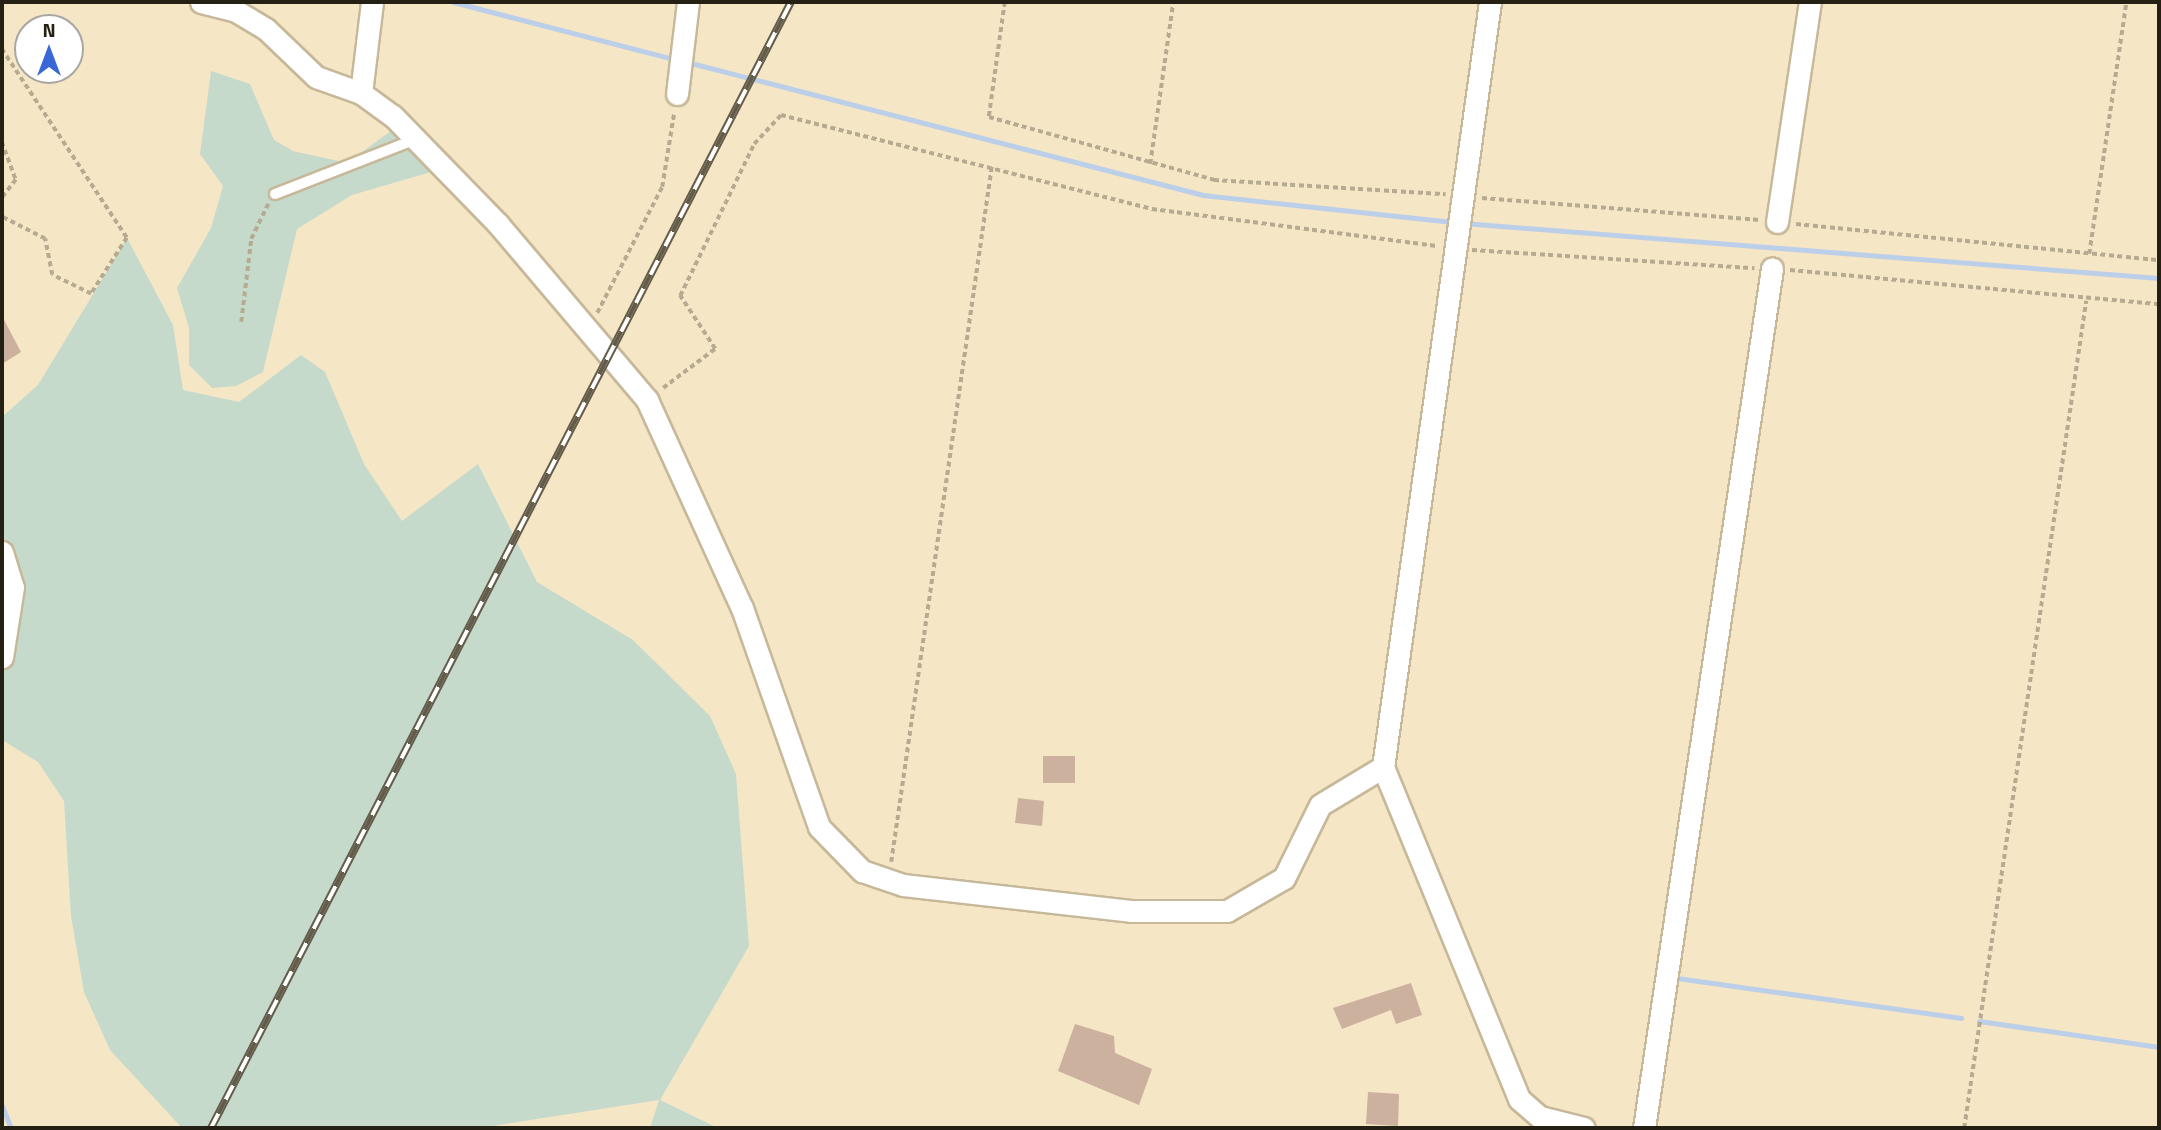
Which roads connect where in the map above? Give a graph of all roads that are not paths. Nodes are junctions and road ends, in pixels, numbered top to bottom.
1 (201, 2) edge
2 (688, 2) edge
3 (1490, 2) edge
4 (1810, 2) edge
5 (371, 3) edge
6 (361, 93) junction
7 (677, 94) road end
8 (416, 139) junction
9 (275, 194) road end
10 (1777, 222) road end
11 (1772, 268) dead end
12 (2, 552) edge
13 (2, 657) edge
14 (1382, 767) junction
15 (1584, 1128) edge
16 (1644, 1128) edge

1 - 6 street
2 - 7 street
3 - 14 street
4 - 10 street
5 - 6 street
6 - 8 street
8 - 9 lane
8 - 14 street
11 - 16 street
12 - 13 street
14 - 15 street

